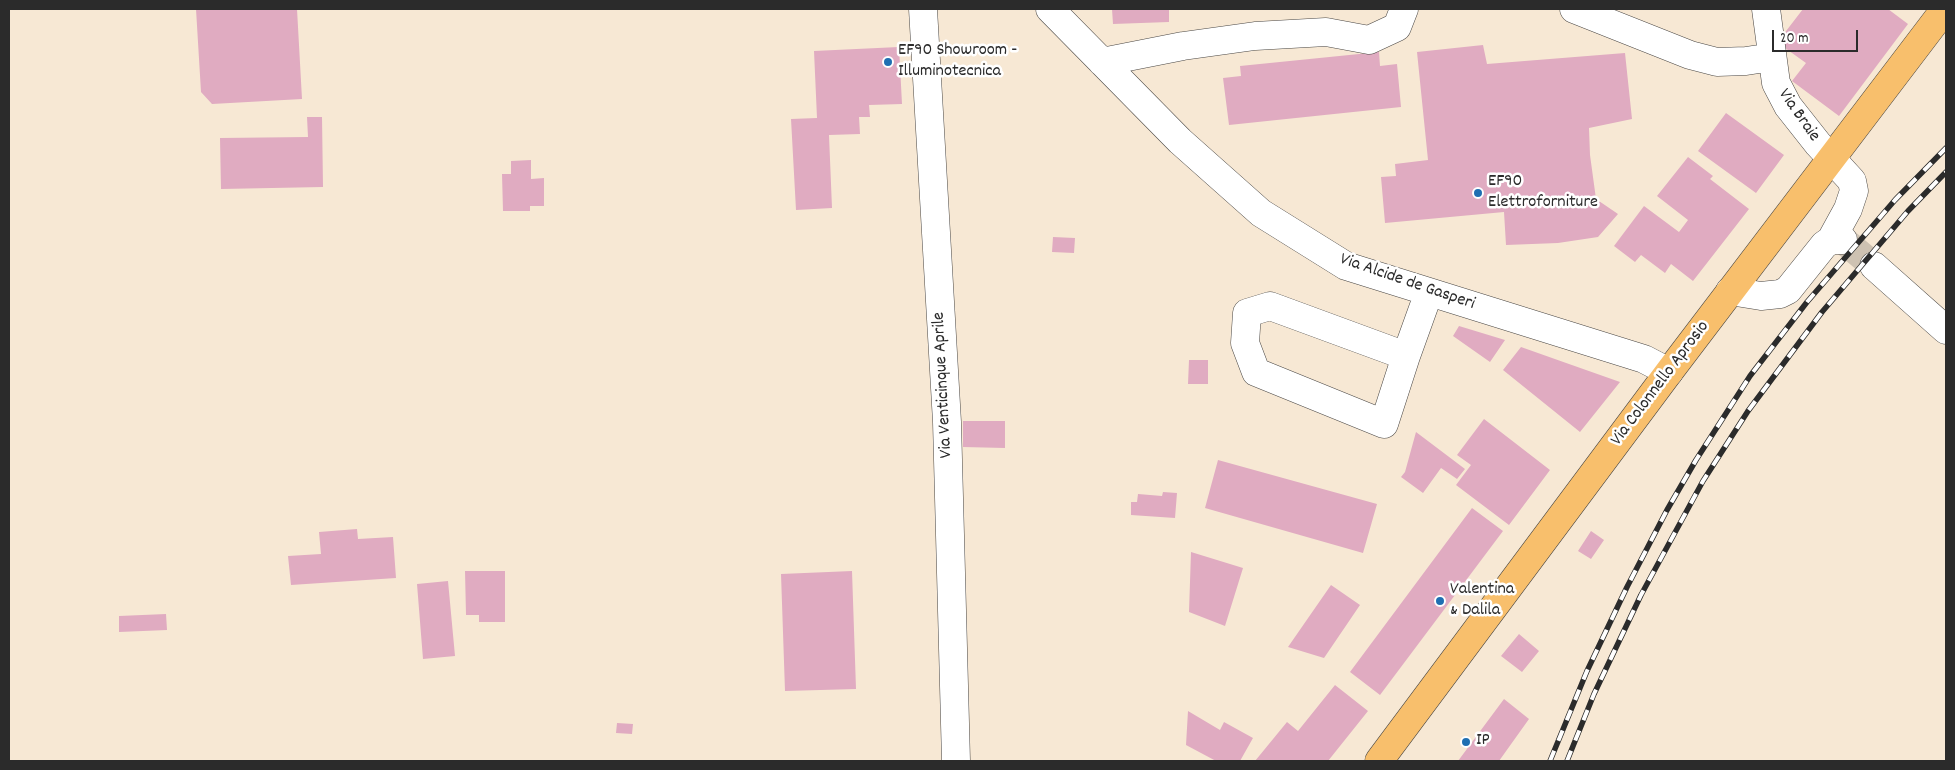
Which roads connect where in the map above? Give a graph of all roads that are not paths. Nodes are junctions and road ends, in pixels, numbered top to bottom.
1 (923, 9) edge
2 (1050, 9) edge
3 (1404, 9) edge
4 (1574, 9) edge
5 (1766, 9) edge
6 (1945, 9) edge
7 (1772, 56) junction
8 (1102, 62) junction
9 (1831, 159) junction
10 (1874, 266) tunnel mouth
11 (1730, 291) junction
12 (1428, 292) junction
13 (1946, 330) edge
14 (1406, 356) junction
15 (1669, 372) junction
16 (956, 761) edge
17 (1379, 761) edge

1 - 16 street, Via Venticinque Aprile
2 - 8 street, Via Alcide de Gasperi
3 - 8 street
4 - 7 street
5 - 7 street, Via Braie
6 - 9 main road, Via Colonnello Aprosio
7 - 9 street, Via Braie
8 - 12 street, Via Alcide de Gasperi
9 - 11 main road, Via Colonnello Aprosio
9 - 11 street, Via Braie
10 - 13 street
11 - 15 main road, Via Colonnello Aprosio
12 - 14 street
12 - 15 street, Via Alcide de Gasperi
14 - 14 street
15 - 17 main road, Via Colonnello Aprosio

